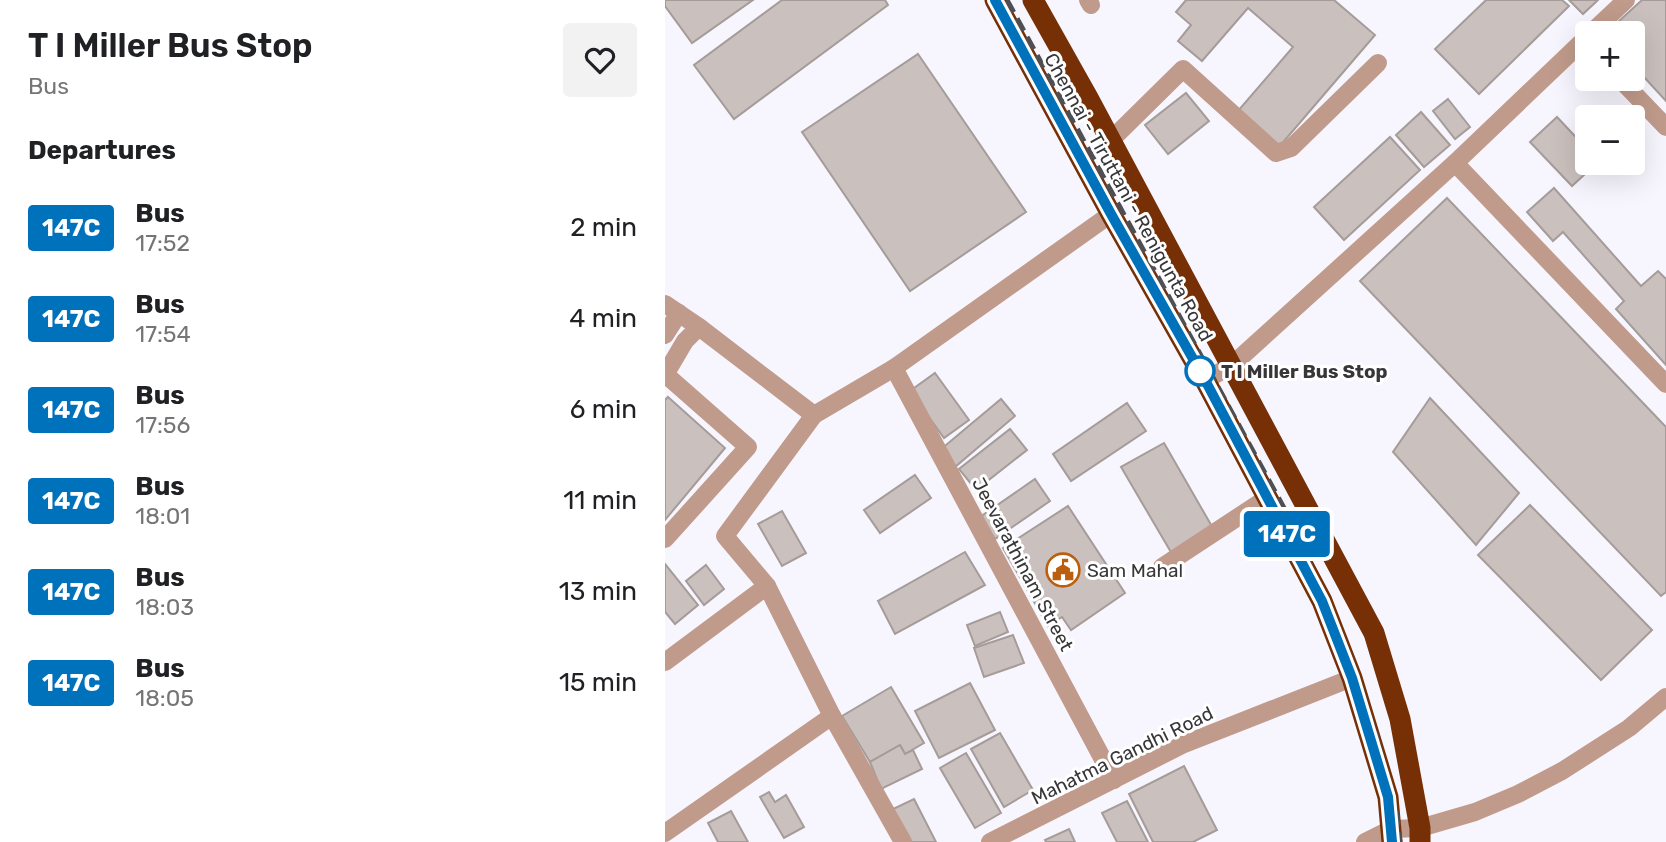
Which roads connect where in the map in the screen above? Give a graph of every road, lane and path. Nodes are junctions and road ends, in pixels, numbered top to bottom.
1 (995, 0) edge
2 (1033, 0) edge
3 (1626, 0) edge
4 (1605, 21) edge
5 (1575, 50) edge
6 (1378, 63) dead end
7 (1632, 91) edge
8 (1666, 127) edge
9 (1111, 140) junction
10 (1455, 163) junction
11 (1111, 214) junction
12 (672, 309) edge
13 (699, 327) junction
14 (665, 335) edge
15 (1231, 366) junction
16 (894, 368) junction
17 (665, 374) edge
18 (1205, 380) junction
19 (1666, 384) edge
20 (814, 415) junction
21 (1267, 498) junction
22 (665, 539) edge
23 (1162, 567) dead end
24 (767, 586) junction
25 (665, 662) edge
26 (1352, 678) junction
27 (1666, 698) edge
28 (832, 716) junction
29 (1114, 780) junction
30 (665, 833) edge
31 (1391, 835) edge
32 (1420, 835) edge
33 (903, 842) edge
34 (990, 842) edge
35 (1365, 842) edge

1 - 11 highway, Chennai - Tiruttani - Renigunta Road
2 - 9 highway, Chennai - Tiruttani - Renigunta Road
3 - 4 street
5 - 10 street
6 - 9 street
7 - 8 street
9 - 15 highway, Chennai - Tiruttani - Renigunta Road
10 - 15 street
10 - 19 street
11 - 16 street
11 - 18 highway, Chennai - Tiruttani - Renigunta Road
12 - 13 street
12 - 14 street
13 - 17 street
13 - 20 street
15 - 18 street
15 - 32 highway, Chennai - Tiruttani - Renigunta Road
16 - 20 street
16 - 29 street, Jeevarathinam Street
17 - 22 street
18 - 21 highway, Chennai - Tiruttani - Renigunta Road
20 - 24 street
21 - 23 street
21 - 26 highway, Chennai - Tiruttani - Renigunta Road
24 - 25 street
24 - 28 street
26 - 29 street, Mahatma Gandhi Road
26 - 31 highway, Chennai - Tiruttani - Renigunta Road
27 - 32 street
28 - 30 street
28 - 33 street
29 - 34 street, Mahatma Gandhi Road
31 - 32 street
31 - 35 street

